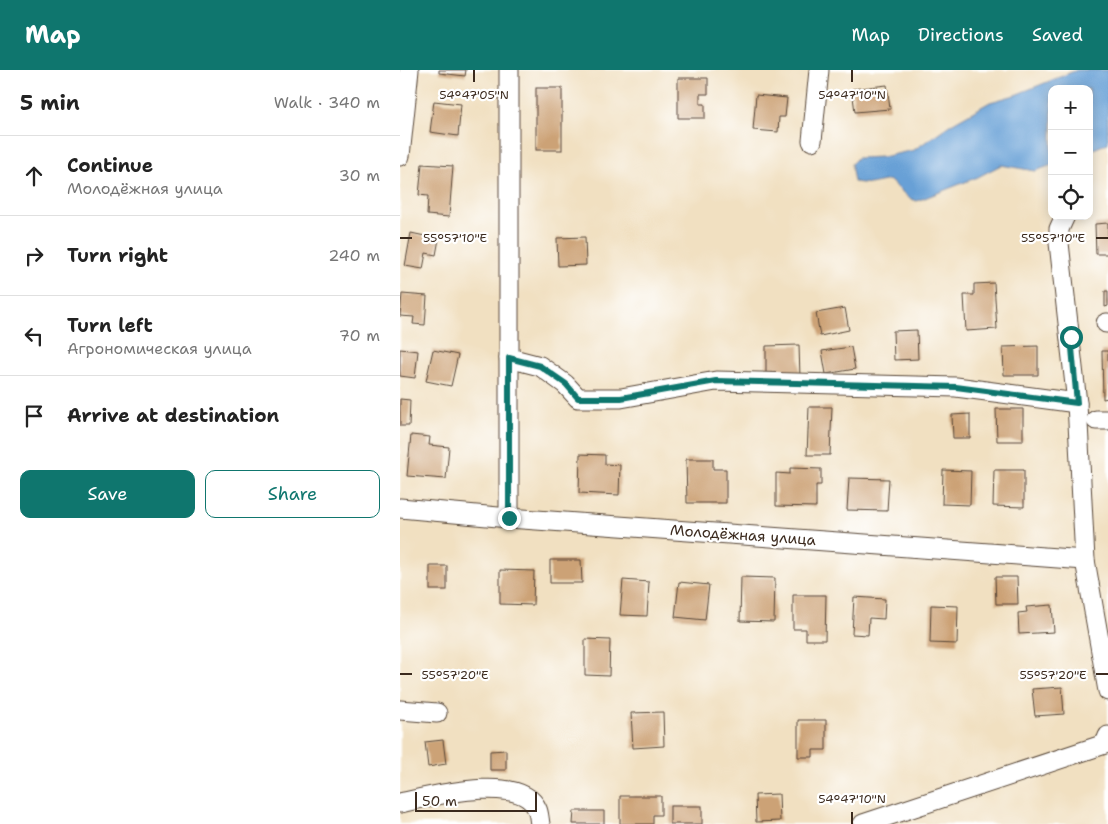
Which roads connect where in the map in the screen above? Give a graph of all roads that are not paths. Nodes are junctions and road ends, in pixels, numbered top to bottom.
1 (409, 70) edge
2 (509, 70) edge
3 (819, 70) edge
4 (812, 141) dead end
5 (400, 156) edge
6 (1063, 220) edge
7 (509, 358) junction
8 (1077, 403) junction
9 (400, 508) edge
10 (509, 518) junction
11 (1085, 560) junction
12 (1100, 600) edge
13 (1108, 691) edge
14 (400, 710) edge
15 (437, 713) dead end
16 (1107, 742) edge
17 (400, 804) edge
18 (540, 824) edge
19 (862, 824) edge

1 - 5 street
2 - 7 street
3 - 4 street
6 - 8 street
7 - 8 street
7 - 10 street
8 - 11 street
9 - 10 street, Молодёжная улица
10 - 11 street, Молодёжная улица
11 - 12 street
12 - 13 street
14 - 15 street
16 - 19 street
17 - 18 street

